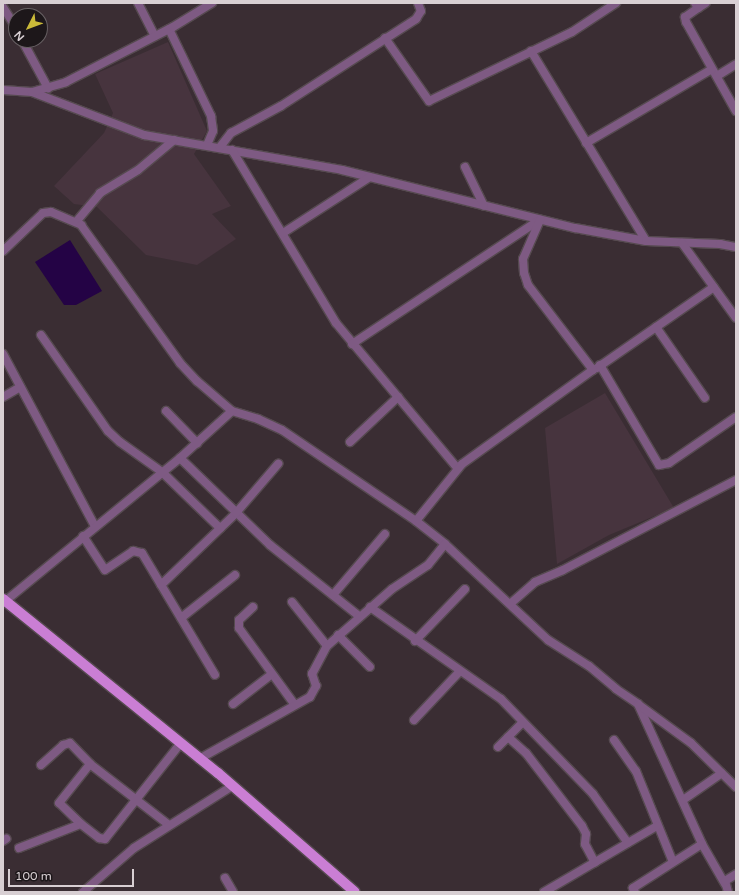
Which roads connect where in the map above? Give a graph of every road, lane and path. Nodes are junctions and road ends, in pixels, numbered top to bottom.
1 (138, 3) edge
2 (212, 3) edge
3 (418, 3) edge
4 (616, 3) edge
5 (706, 3) edge
6 (697, 6) edge
7 (169, 29) junction
8 (156, 36) junction
9 (385, 38) junction
10 (26, 48) edge
11 (530, 51) junction
12 (736, 64) edge
13 (715, 72) junction
14 (48, 88) junction
15 (3, 90) edge
16 (32, 92) junction
17 (736, 110) edge
18 (174, 140) junction
19 (586, 143) junction
20 (207, 145) junction
21 (220, 148) junction
22 (232, 150) junction
23 (465, 167) dead end
24 (370, 177) junction
25 (484, 206) junction
26 (540, 220) junction
27 (76, 222) junction
28 (283, 233) junction
29 (646, 241) junction
30 (682, 243) junction
31 (736, 247) edge
32 (3, 251) edge
33 (714, 287) junction
34 (736, 318) edge
35 (656, 327) junction
36 (41, 335) dead end
37 (352, 344) junction
38 (3, 354) edge
39 (600, 365) junction
40 (593, 370) junction
41 (20, 387) junction
42 (3, 397) edge
43 (398, 397) junction
44 (705, 398) dead end
45 (166, 411) dead end
46 (232, 411) junction
47 (736, 417) edge
48 (350, 442) dead end
49 (197, 443) junction
50 (180, 458) junction
51 (278, 464) dead end
52 (458, 469) junction
53 (162, 472) junction
54 (736, 480) edge
55 (236, 513) junction
56 (416, 521) junction
57 (95, 526) junction
58 (220, 528) junction
59 (385, 534) dead end
60 (83, 536) junction
61 (445, 544) junction
62 (235, 576) dead end
63 (161, 585) junction
64 (465, 589) dead end
65 (333, 596) junction
66 (4, 601) edge
67 (292, 602) dead end
68 (510, 604) junction
69 (253, 607) dead end
70 (370, 607) junction
71 (359, 616) junction
72 (181, 618) junction
73 (338, 635) junction
74 (415, 641) junction
75 (327, 646) junction
76 (370, 667) dead end
77 (460, 671) junction
78 (272, 674) junction
79 (215, 675) dead end
80 (233, 704) dead end
81 (638, 704) junction
82 (295, 705) junction
83 (414, 720) dead end
84 (523, 722) junction
85 (508, 737) junction
86 (614, 740) dead end
87 (180, 744) junction
88 (498, 747) dead end
89 (199, 759) junction
90 (90, 764) junction
91 (41, 765) dead end
92 (722, 773) junction
93 (232, 786) junction
94 (736, 787) edge
95 (683, 800) junction
96 (136, 801) junction
97 (81, 824) junction
98 (169, 825) junction
99 (657, 826) junction
100 (628, 843) junction
101 (702, 844) junction
102 (19, 848) dead end
103 (673, 862) junction
104 (595, 863) junction
105 (736, 874) edge
106 (225, 878) dead end
107 (725, 884) junction
108 (632, 891) edge
109 (84, 892) edge
110 (233, 892) edge
111 (355, 892) edge
112 (544, 892) edge
113 (728, 892) edge

1 - 8 street
2 - 7 street
3 - 9 street
4 - 11 street
5 - 6 street
6 - 13 street
7 - 8 street
7 - 20 street
8 - 14 street
9 - 11 street
9 - 21 street
10 - 14 street
11 - 19 street
12 - 13 street
13 - 17 street
13 - 19 street
14 - 16 street
15 - 16 street
16 - 18 street
18 - 20 street
18 - 27 street
19 - 29 street
20 - 21 street
21 - 22 street
22 - 24 street
22 - 28 street
23 - 25 street
24 - 25 street
24 - 28 street
25 - 26 street
26 - 29 street
26 - 37 street
26 - 40 street
27 - 32 street
27 - 46 street
28 - 37 street
29 - 30 street
30 - 31 street
30 - 33 street
33 - 34 street
33 - 35 street
35 - 39 street
35 - 44 street
36 - 53 street
37 - 43 street
38 - 41 street
39 - 40 street
39 - 47 street
40 - 52 street
41 - 42 street
41 - 57 street
43 - 48 street
43 - 52 street
45 - 49 street
46 - 49 street
46 - 56 street
49 - 50 street
50 - 53 street
50 - 55 street
51 - 55 street
52 - 56 street
53 - 57 street
53 - 58 street
54 - 68 street
55 - 58 street
55 - 65 street
56 - 61 street
57 - 60 street
58 - 63 street
59 - 65 street
60 - 63 street
60 - 66 street
61 - 68 street
61 - 70 street
62 - 72 street
63 - 72 street
64 - 74 street
65 - 71 street
66 - 87 main road
67 - 75 street
68 - 81 street
69 - 78 street
70 - 71 street
70 - 74 street
71 - 73 street
72 - 79 street
73 - 75 street
73 - 76 street
74 - 77 street
75 - 82 street
77 - 83 street
77 - 84 street
78 - 80 street
78 - 82 street
81 - 92 street
81 - 95 street
82 - 89 street
84 - 85 street
84 - 100 street
85 - 88 street
85 - 104 street
86 - 99 street
87 - 89 main road
87 - 96 street
89 - 93 main road
90 - 91 street
90 - 96 street
90 - 97 street
92 - 94 street
92 - 95 street
93 - 98 street
93 - 111 main road
95 - 101 street
96 - 97 street
96 - 98 street
97 - 102 street
98 - 109 street
99 - 100 street
99 - 103 street
100 - 104 street
101 - 103 street
101 - 107 street
103 - 108 street
104 - 112 street
105 - 107 street
106 - 110 street
107 - 113 street

